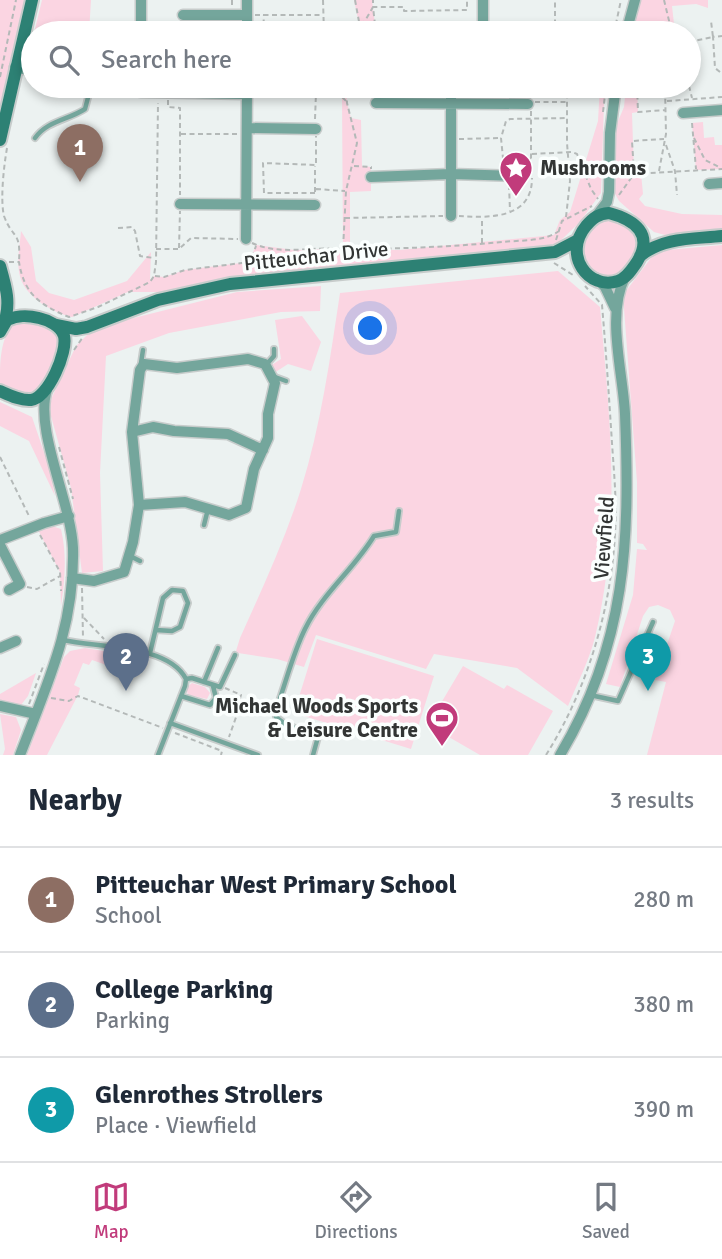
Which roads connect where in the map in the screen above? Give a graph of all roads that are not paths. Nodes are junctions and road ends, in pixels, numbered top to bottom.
1 (32, 0) edge
2 (141, 0) edge
3 (247, 0) edge
4 (483, 0) edge
5 (635, 0) edge
6 (183, 15) dead end
7 (247, 15) junction
8 (27, 21) edge
9 (141, 21) edge
10 (247, 21) edge
11 (483, 21) edge
12 (629, 21) edge
13 (21, 45) edge
14 (16, 66) junction
15 (21, 67) edge
16 (88, 98) edge
17 (247, 98) edge
18 (451, 98) edge
19 (614, 98) edge
20 (451, 102) junction
21 (376, 103) dead end
22 (528, 104) road end
23 (722, 110) edge
24 (687, 113) road end
25 (315, 125) road end
26 (247, 131) junction
27 (35, 138) dead end
28 (2, 140) edge
29 (451, 174) junction
30 (523, 176) road end
31 (371, 177) road end
32 (722, 183) edge
33 (709, 184) dead end
34 (608, 195) junction
35 (180, 204) road end
36 (247, 205) junction
37 (315, 205) road end
38 (597, 215) junction
39 (451, 216) road end
40 (623, 217) junction
41 (639, 230) junction
42 (722, 236) edge
43 (578, 240) junction
44 (251, 242) road end
45 (666, 242) junction
46 (554, 253) junction
47 (640, 257) junction
48 (4, 264) edge
49 (577, 269) junction
50 (625, 276) junction
51 (597, 279) junction
52 (8, 296) junction
53 (616, 311) junction
54 (30, 316) junction
55 (56, 325) junction
56 (1, 330) edge
57 (88, 330) junction
58 (274, 349) dead end
59 (143, 350) dead end
60 (67, 354) junction
61 (142, 367) junction
62 (269, 370) junction
63 (286, 381) dead end
64 (48, 386) junction
65 (0, 391) edge
66 (20, 399) junction
67 (44, 419) junction
68 (132, 432) junction
69 (263, 450) junction
70 (139, 505) junction
71 (208, 509) junction
72 (399, 511) dead end
73 (69, 516) junction
74 (204, 525) dead end
75 (0, 542) edge
76 (129, 556) junction
77 (140, 561) dead end
78 (77, 579) junction
79 (9, 590) dead end
80 (653, 622) dead end
81 (156, 630) junction
82 (63, 640) junction
83 (16, 641) dead end
84 (0, 648) edge
85 (218, 648) dead end
86 (150, 653) junction
87 (235, 655) dead end
88 (186, 679) junction
89 (204, 682) junction
90 (213, 686) junction
91 (589, 695) junction
92 (181, 696) junction
93 (0, 706) edge
94 (31, 713) junction
95 (170, 723) junction
96 (20, 755) edge
97 (158, 755) edge
98 (258, 755) edge
99 (313, 755) edge
100 (560, 755) edge

1 - 8 street
2 - 9 street
3 - 7 street
4 - 11 street
5 - 12 street
6 - 7 street
7 - 10 street
13 - 14 street
14 - 15 street
14 - 28 street
16 - 27 lane
17 - 26 street
18 - 20 street
19 - 34 street
20 - 21 street
20 - 22 street
20 - 29 street
23 - 24 street
25 - 26 street
26 - 36 street
29 - 30 street
29 - 31 street
29 - 39 street
32 - 33 street
34 - 38 street
34 - 40 street
35 - 36 street
36 - 37 street
36 - 44 street
38 - 40 street
38 - 43 street
40 - 41 street
41 - 45 street
41 - 47 street
42 - 45 street
43 - 46 street, Pitteuchar Drive
43 - 49 street
45 - 47 street
46 - 49 street, Pitteuchar Drive
46 - 57 street, Pitteuchar Drive
47 - 50 street
48 - 52 street
49 - 51 street
50 - 51 street
50 - 53 street, Viewfield
51 - 53 street, Viewfield
52 - 54 street
52 - 56 street
53 - 91 street, Viewfield
54 - 55 street, Pitteuchar Drive
54 - 56 street
55 - 57 street, Pitteuchar Drive
55 - 60 street
57 - 60 street, Pitteuchar Drive
58 - 62 lane
59 - 61 lane
60 - 64 street
61 - 62 street
61 - 68 street
62 - 63 lane
62 - 69 street
64 - 66 street
64 - 67 street
65 - 66 street
66 - 67 street
67 - 73 street
68 - 69 street
68 - 70 street
69 - 71 street
70 - 71 street
70 - 76 street
71 - 74 lane
72 - 99 lane
73 - 75 street
73 - 78 street
75 - 79 street
76 - 77 lane
76 - 78 street
78 - 82 street
80 - 91 lane
81 - 81 lane
81 - 86 lane
82 - 86 lane
82 - 94 street
83 - 84 street
85 - 89 lane
86 - 88 lane
87 - 90 lane
88 - 89 lane
88 - 92 lane
89 - 90 lane
90 - 92 lane
91 - 100 street, Viewfield
92 - 95 lane
93 - 94 street
94 - 96 street
95 - 97 lane
95 - 98 lane

